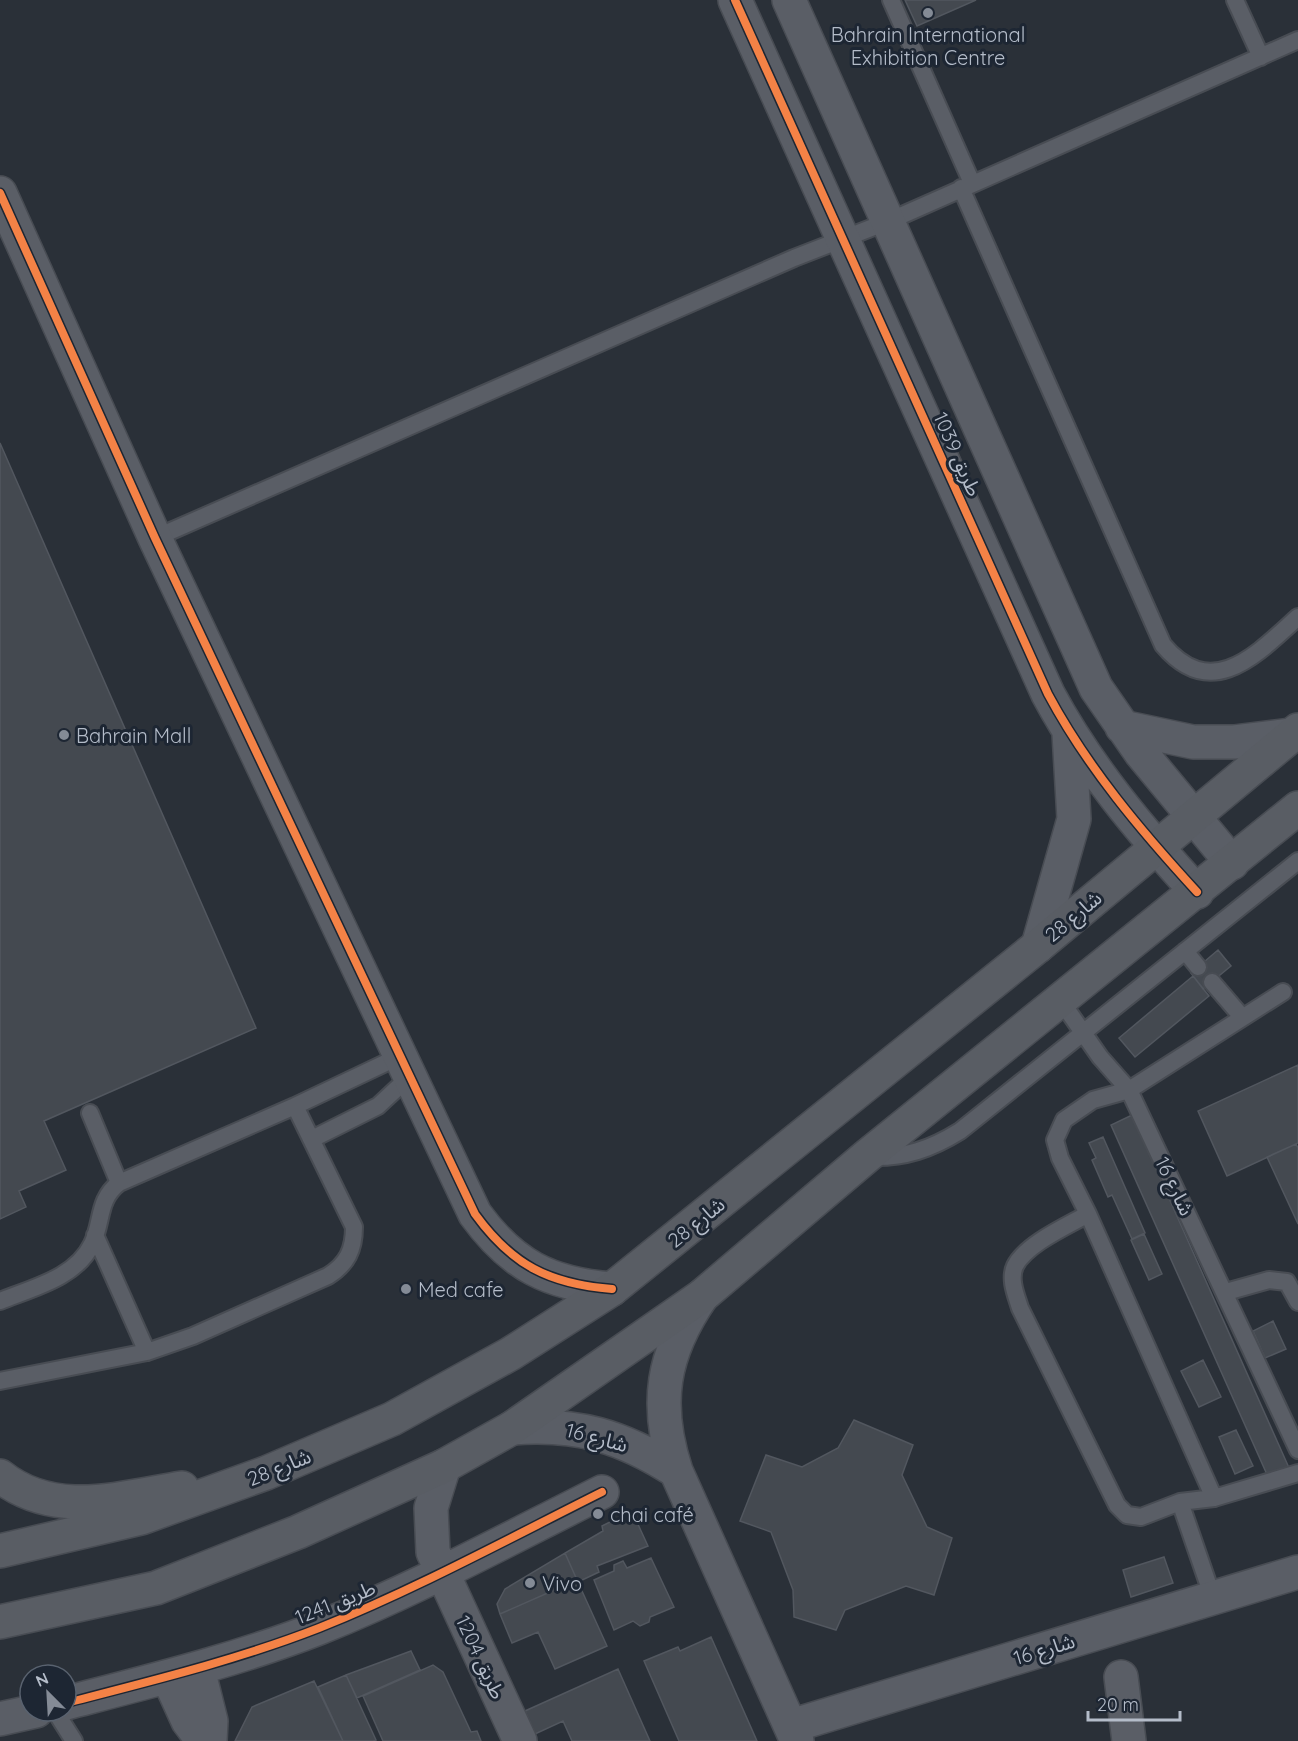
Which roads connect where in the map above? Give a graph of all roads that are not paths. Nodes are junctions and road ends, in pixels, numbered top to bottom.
1 (735, 0) edge
2 (789, 0) edge
3 (891, 0) edge
4 (1234, 0) edge
5 (1298, 40) edge
6 (1261, 57) junction
7 (967, 185) junction
8 (0, 193) edge
9 (889, 221) junction
10 (843, 238) junction
11 (155, 538) junction
12 (1298, 617) edge
13 (1122, 727) junction
14 (1069, 733) junction
15 (1295, 733) edge
16 (1298, 808) edge
17 (1193, 816) junction
18 (1155, 847) junction
19 (1298, 861) edge
20 (1232, 863) junction
21 (1197, 892) junction
22 (1038, 946) junction
23 (1185, 951) junction
24 (1198, 967) dead end
25 (1212, 982) dead end
26 (1283, 992) dead end
27 (1061, 1001) junction
28 (1242, 1017) junction
29 (1083, 1035) junction
30 (403, 1067) junction
31 (1129, 1090) junction
32 (295, 1106) junction
33 (90, 1113) dead end
34 (312, 1139) junction
35 (867, 1156) junction
36 (119, 1183) junction
37 (1088, 1215) junction
38 (95, 1235) junction
39 (612, 1289) junction
40 (1226, 1292) junction
41 (702, 1296) junction
42 (0, 1301) edge
43 (1298, 1302) edge
44 (147, 1352) junction
45 (0, 1381) edge
46 (512, 1428) junction
47 (1298, 1450) edge
48 (444, 1466) junction
49 (676, 1471) junction
50 (266, 1473) junction
51 (1298, 1473) edge
52 (0, 1476) edge
53 (602, 1492) dead end
54 (1215, 1498) junction
55 (1180, 1502) junction
56 (0, 1551) edge
57 (441, 1572) junction
58 (1298, 1572) edge
59 (1213, 1598) junction
60 (0, 1622) edge
61 (183, 1673) junction
62 (1121, 1677) dead end
63 (78, 1700) edge
64 (18, 1715) edge
65 (0, 1719) edge
66 (63, 1723) edge
67 (794, 1734) edge
68 (74, 1741) edge
69 (203, 1741) edge
70 (210, 1741) edge
71 (520, 1741) edge
72 (1129, 1741) edge

1 - 10 street, طريق 1039
2 - 9 street, طريق 1039
3 - 7 lane
4 - 6 lane
5 - 6 lane
6 - 7 lane
7 - 9 lane
7 - 12 lane
8 - 11 street
9 - 10 lane
9 - 13 street, طريق 1039
10 - 11 lane
10 - 14 street, طريق 1039
11 - 30 street
13 - 15 street
13 - 17 street, طريق 1039
14 - 18 street, طريق 1039
14 - 22 street
15 - 17 main road, شارع 28
16 - 20 main road
17 - 18 main road, شارع 28
17 - 20 street, طريق 1039
18 - 21 street, طريق 1039
18 - 22 main road, شارع 28
19 - 23 lane
20 - 21 main road
21 - 27 main road
22 - 39 main road, شارع 28
23 - 24 lane
23 - 29 lane
25 - 28 lane
26 - 28 lane
27 - 29 lane, شارع 16
27 - 35 main road
28 - 31 lane
29 - 31 lane, شارع 16
29 - 35 lane
30 - 32 lane
30 - 34 lane
30 - 39 street
31 - 37 lane
31 - 40 lane, شارع 16
32 - 34 lane
32 - 36 lane
33 - 36 lane
34 - 44 lane
35 - 41 main road
36 - 38 lane
37 - 54 lane
37 - 55 lane
38 - 42 lane
38 - 44 lane
39 - 50 main road, شارع 28
40 - 43 lane
40 - 47 lane, شارع 16
41 - 46 main road
41 - 49 street, شارع 16
44 - 45 lane
46 - 48 main road
46 - 49 street, شارع 16
48 - 57 street
48 - 60 main road
49 - 67 street, شارع 16
50 - 52 main road
50 - 56 main road, شارع 28
51 - 54 lane
53 - 57 street, طريق 1241
54 - 55 lane
55 - 59 lane
57 - 61 street, طريق 1241
57 - 71 street, طريق 1204
58 - 59 street, شارع 16
59 - 67 street, شارع 16
61 - 63 street, طريق 1241
61 - 69 street
61 - 70 street
62 - 72 street
64 - 65 street
66 - 68 lane

